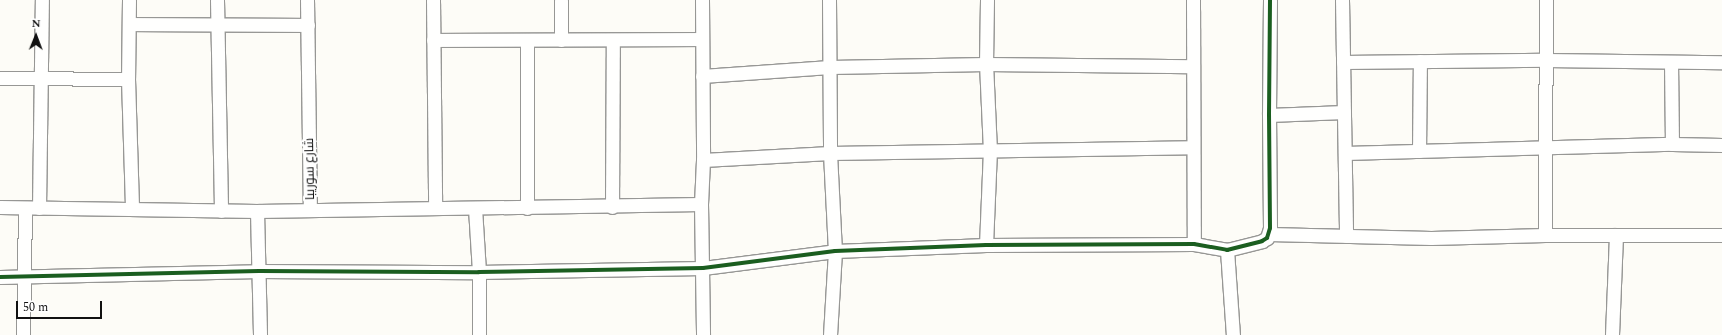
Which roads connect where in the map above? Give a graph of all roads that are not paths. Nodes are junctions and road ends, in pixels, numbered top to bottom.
1 (42, 0) edge
2 (129, 0) edge
3 (217, 0) edge
4 (308, 0) edge
5 (433, 0) edge
6 (561, 0) edge
7 (702, 0) edge
8 (829, 0) edge
9 (988, 0) edge
10 (1193, 0) edge
11 (1270, 0) edge
12 (1342, 0) edge
13 (1546, 0) edge
14 (129, 24) junction
15 (217, 25) junction
16 (308, 25) junction
17 (701, 39) junction
18 (433, 40) junction
19 (527, 40) junction
20 (560, 40) junction
21 (613, 40) junction
22 (1546, 60) junction
23 (1420, 61) junction
24 (1344, 62) junction
25 (1671, 62) junction
26 (1722, 62) edge
27 (986, 64) junction
28 (1192, 66) junction
29 (830, 67) junction
30 (702, 76) junction
31 (0, 78) edge
32 (42, 78) junction
33 (128, 79) junction
34 (1344, 112) junction
35 (1269, 115) junction
36 (1672, 144) junction
37 (1722, 145) edge
38 (1192, 147) junction
39 (1546, 148) junction
40 (990, 151) junction
41 (1419, 151) junction
42 (830, 153) junction
43 (1345, 153) junction
44 (703, 160) junction
45 (701, 204) junction
46 (435, 207) junction
47 (612, 207) junction
48 (0, 208) edge
49 (25, 208) junction
50 (39, 208) junction
51 (475, 208) junction
52 (527, 208) junction
53 (132, 209) junction
54 (310, 210) junction
55 (221, 211) junction
56 (257, 211) junction
57 (1269, 234) junction
58 (1545, 235) junction
59 (1616, 235) junction
60 (1346, 236) junction
61 (1722, 236) edge
62 (1194, 244) junction
63 (986, 245) junction
64 (835, 250) junction
65 (1228, 250) junction
66 (703, 268) junction
67 (259, 271) junction
68 (479, 272) junction
69 (0, 277) edge
70 (24, 277) junction
71 (23, 335) edge
72 (260, 335) edge
73 (479, 335) edge
74 (703, 335) edge
75 (830, 335) edge
76 (1233, 335) edge
77 (1612, 335) edge

1 - 32 street
2 - 14 street
3 - 15 street
4 - 16 street, شارع سوريبا
5 - 18 street
6 - 20 street
7 - 17 street
8 - 29 street
9 - 27 street
10 - 28 street
11 - 35 street
12 - 24 street
13 - 22 street
14 - 15 street
14 - 33 street
15 - 16 street
15 - 55 street
16 - 54 street, شارع سوريبا
17 - 21 street
17 - 30 street
18 - 19 street
18 - 46 street
19 - 20 street
19 - 52 street
20 - 21 street
21 - 47 street
22 - 23 street
22 - 25 street
22 - 39 street
23 - 24 street
23 - 41 street
24 - 34 street
25 - 26 street
25 - 36 street
27 - 28 street
27 - 29 street
27 - 40 street
28 - 38 street
29 - 30 street
29 - 42 street
30 - 44 street
31 - 32 street
32 - 33 street
32 - 50 street
33 - 53 street
34 - 35 street
34 - 43 street
35 - 57 street
36 - 37 street
36 - 39 street
38 - 40 street
38 - 62 street
39 - 41 street
39 - 58 street
40 - 42 street
40 - 63 street
41 - 43 street
42 - 44 street
42 - 64 street
43 - 60 street
44 - 45 street
45 - 47 street
45 - 66 street
46 - 51 street
46 - 54 street
47 - 52 street
48 - 49 street, شارع سوريبا
49 - 50 street, شارع سوريبا
49 - 70 street
50 - 53 street, شارع سوريبا
51 - 52 street
51 - 68 street
53 - 55 street, شارع سوريبا
54 - 56 street, شارع سوريبا
55 - 56 street, شارع سوريبا
56 - 67 street
57 - 60 street
57 - 65 street
58 - 59 street
58 - 60 street
59 - 61 street
59 - 77 street
62 - 63 street
62 - 65 street
63 - 64 street
64 - 66 street
64 - 75 street
65 - 76 street
66 - 68 street
66 - 74 street
67 - 68 street
67 - 70 street
67 - 72 street
68 - 73 street
69 - 70 street
70 - 71 street

